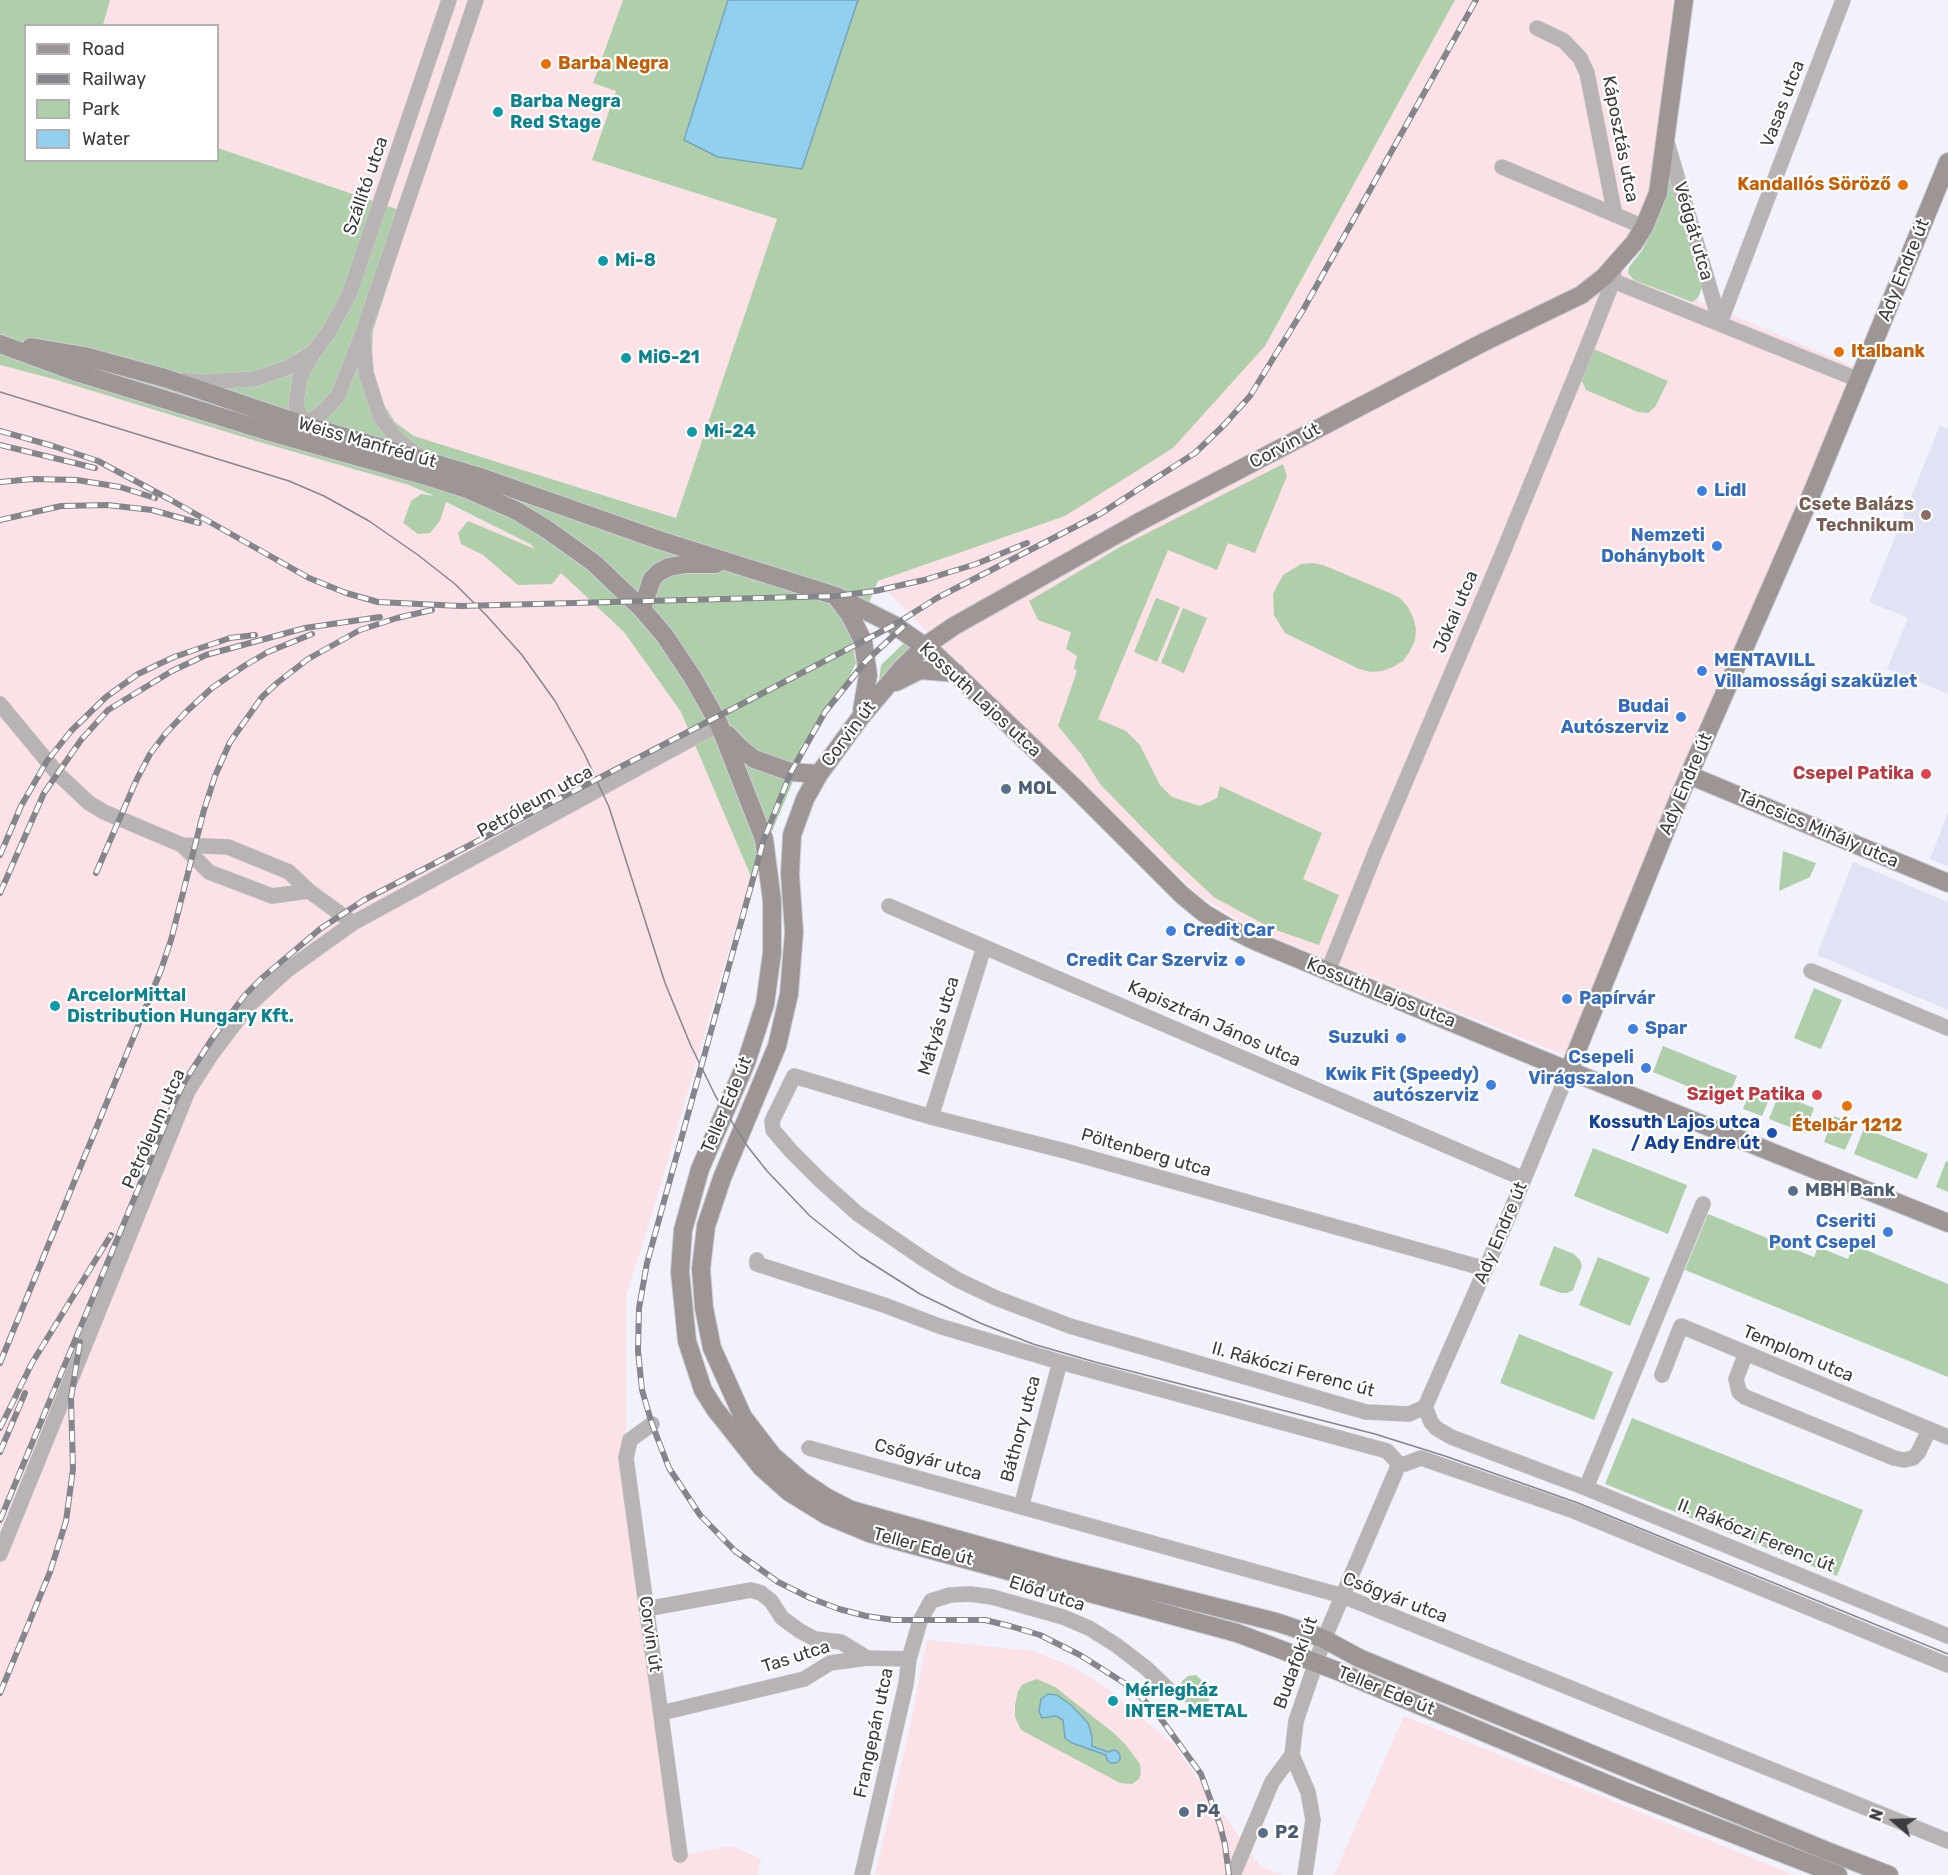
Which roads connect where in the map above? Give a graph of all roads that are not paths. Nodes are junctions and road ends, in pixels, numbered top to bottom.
1 (449, 0) edge
2 (476, 0) edge
3 (1684, 0) edge
4 (1843, 0) edge
5 (440, 26) junction
6 (1537, 28) dead end
7 (465, 34) junction
8 (1666, 139) junction
9 (1948, 162) edge
10 (1502, 167) dead end
11 (383, 197) junction
12 (406, 205) junction
13 (1615, 215) junction
14 (1644, 227) junction
15 (1610, 275) junction
16 (1720, 323) junction
17 (363, 332) junction
18 (0, 343) edge
19 (314, 352) junction
20 (165, 378) junction
21 (1859, 380) junction
22 (304, 425) junction
23 (267, 431) junction
24 (322, 446) junction
25 (426, 460) junction
26 (729, 564) junction
27 (836, 596) junction
28 (642, 609) junction
29 (954, 626) junction
30 (899, 629) junction
31 (925, 646) junction
32 (956, 673) junction
33 (879, 693) junction
34 (0, 704) edge
35 (860, 718) junction
36 (719, 724) junction
37 (819, 774) junction
38 (1689, 775) junction
39 (182, 845) junction
40 (1948, 883) edge
41 (309, 891) junction
42 (889, 906) dead end
43 (352, 923) junction
44 (984, 946) junction
45 (1328, 971) junction
46 (1811, 971) dead end
47 (1948, 1028) edge
48 (1569, 1070) junction
49 (794, 1076) joint
50 (931, 1117) junction
51 (1524, 1179) junction
52 (1703, 1204) dead end
53 (1948, 1223) edge
54 (757, 1260) dead end
55 (1486, 1269) junction
56 (1746, 1353) junction
57 (1060, 1362) junction
58 (1662, 1375) dead end
59 (1425, 1407) junction
60 (652, 1424) dead end
61 (1929, 1430) junction
62 (1948, 1437) edge
63 (809, 1448) dead end
64 (1399, 1464) junction
65 (1586, 1488) junction
66 (1021, 1507) junction
67 (0, 1554) edge
68 (1342, 1596) junction
69 (931, 1601) joint
70 (646, 1609) junction
71 (1948, 1636) edge
72 (1324, 1639) junction
73 (867, 1658) junction
74 (909, 1659) junction
75 (1316, 1663) junction
76 (1948, 1665) edge
77 (1167, 1688) dead end
78 (661, 1713) junction
79 (1292, 1755) junction
80 (1948, 1841) edge
81 (681, 1855) dead end
82 (862, 1875) edge
83 (1233, 1875) edge
84 (1305, 1875) edge
85 (1838, 1875) edge
86 (1889, 1875) edge

1 - 5 street, Szállító utca
2 - 7 street
3 - 8 main road, Védgát utca
4 - 16 street, Vasas utca
5 - 7 street
5 - 11 street, Szállító utca
6 - 13 street, Káposztás utca
7 - 12 street
8 - 14 main road, Védgát utca
8 - 16 street, Védgát utca
9 - 21 main road, Ady Endre út
10 - 13 street
11 - 12 street
11 - 19 street, Szállító utca
12 - 17 street
13 - 14 street, Káposztás utca
14 - 15 main road, Védgát utca
15 - 16 street
15 - 29 main road, Corvin út
15 - 45 street, Jókai utca
16 - 21 street
17 - 22 street
17 - 25 street
18 - 20 main road, Weiss Manfréd út
18 - 23 main road, Weiss Manfréd út
19 - 20 street, Szállító utca
19 - 22 street, Szállító utca
20 - 22 main road, Weiss Manfréd út
21 - 38 main road, Ady Endre út
22 - 23 street
22 - 24 street
22 - 25 main road, Weiss Manfréd út
23 - 24 main road, Weiss Manfréd út
24 - 28 main road, Weiss Manfréd út
25 - 26 main road, Weiss Manfréd út
26 - 27 main road, Weiss Manfréd út
26 - 28 main road, Weiss Manfréd út
27 - 30 main road, Weiss Manfréd út
27 - 35 main road
28 - 36 main road, Weiss Manfréd út
29 - 30 main road
29 - 31 main road
29 - 32 main road
30 - 31 main road, Kossuth Lajos utca
31 - 32 main road, Kossuth Lajos utca
31 - 33 main road
32 - 33 main road
32 - 45 main road, Kossuth Lajos utca
33 - 35 main road, Corvin út
34 - 39 street
35 - 37 main road, Corvin út
36 - 37 main road
36 - 43 street, Petróleum utca
36 - 75 main road, Teller Ede út
37 - 72 main road, Teller Ede út
38 - 40 main road, Táncsics Mihály utca
38 - 48 main road, Ady Endre út
39 - 41 street
39 - 41 street
41 - 43 street
42 - 44 street, Kapisztrán János utca
43 - 67 street, Petróleum utca
44 - 50 street, Mátyás utca
44 - 51 street, Kapisztrán János utca
45 - 48 main road, Kossuth Lajos utca
46 - 47 street
48 - 51 street, Ady Endre út
48 - 53 main road, Kossuth Lajos utca
49 - 50 street, Pöltenberg utca
49 - 59 street, II. Rákóczi Ferenc út
50 - 55 street, Pöltenberg utca
51 - 55 street, Ady Endre út
52 - 65 street
54 - 57 street
55 - 59 street, Ady Endre út
56 - 58 street, Templom utca
56 - 61 street, Templom utca
56 - 61 street
57 - 64 street
57 - 66 street, Báthory utca
59 - 65 street, II. Rákóczi Ferenc út
60 - 70 street, Corvin út
61 - 62 street, Templom utca
63 - 66 street, Csőgyár utca
64 - 68 street, Budafoki út
64 - 76 street
65 - 71 street, II. Rákóczi Ferenc út
66 - 68 street, Csőgyár utca
68 - 72 street, Budafoki út
68 - 80 street, Csőgyár utca
69 - 74 street, Frangepán utca
69 - 77 street, Előd utca
70 - 73 street
70 - 78 street, Corvin út
72 - 75 street, Budafoki út
72 - 86 main road, Teller Ede út
73 - 74 street, Tas utca
73 - 78 street, Tas utca
74 - 82 street, Frangepán utca
75 - 79 street, Budafoki út
75 - 85 main road, Teller Ede út
78 - 81 street, Corvin út
79 - 83 street, Budafoki út
79 - 84 street

